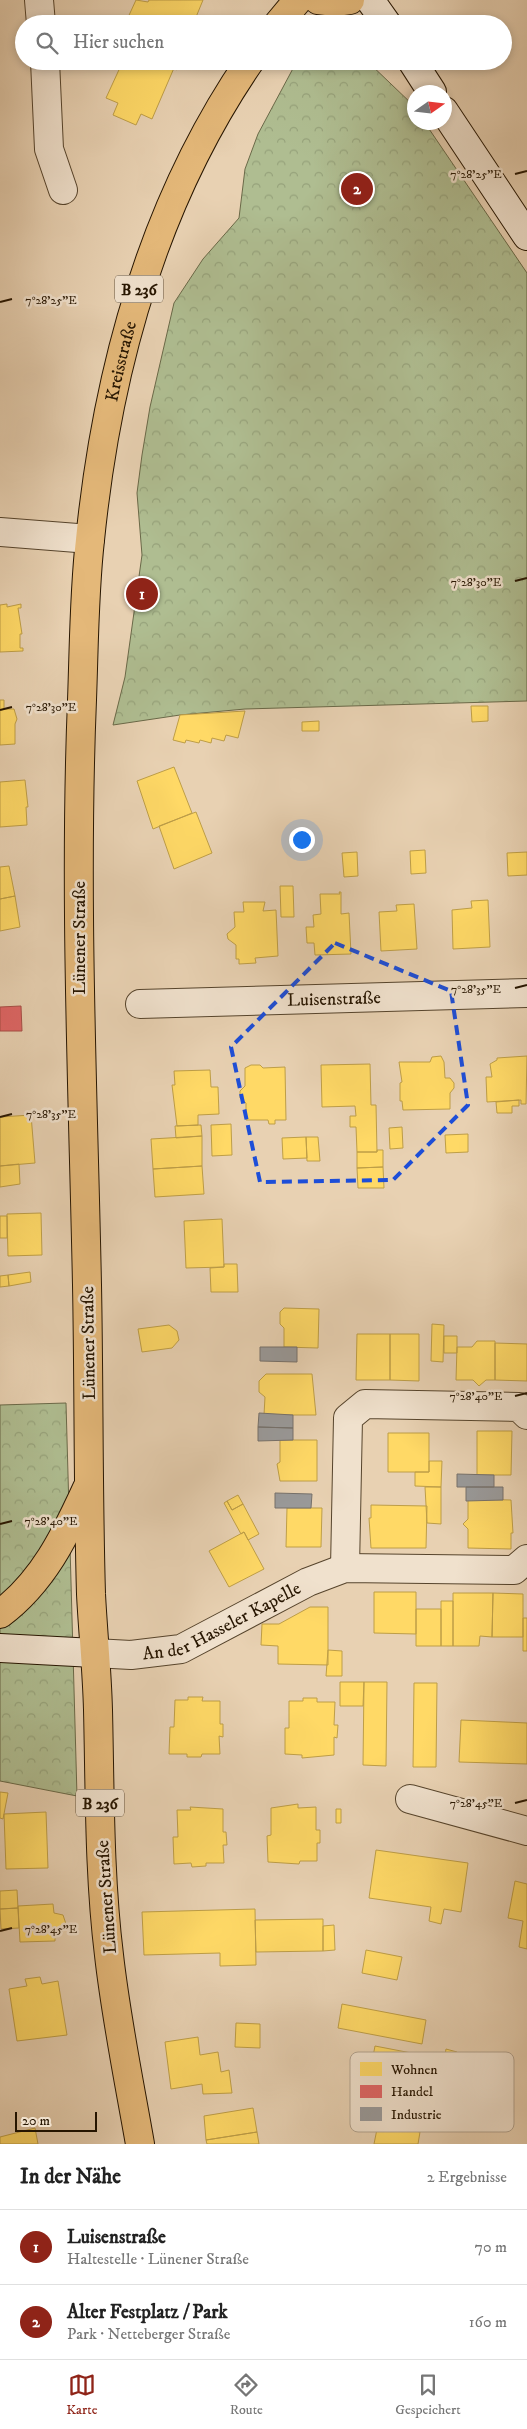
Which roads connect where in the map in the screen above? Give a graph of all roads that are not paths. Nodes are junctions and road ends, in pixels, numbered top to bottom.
1 (39, 0) edge
2 (298, 0) edge
3 (318, 0) edge
4 (350, 0) edge
5 (370, 0) edge
6 (40, 15) edge
7 (286, 15) edge
8 (381, 15) edge
9 (45, 70) edge
10 (244, 70) edge
11 (418, 70) edge
12 (427, 85) edge
13 (452, 123) edge
14 (63, 190) dead end
15 (527, 236) edge
16 (0, 532) edge
17 (90, 539) junction
18 (527, 993) edge
19 (140, 1004) dead end
20 (527, 1416) edge
21 (90, 1482) junction
22 (527, 1559) edge
23 (345, 1568) junction
24 (0, 1614) edge
25 (0, 1648) edge
26 (94, 1653) junction
27 (410, 1798) dead end
28 (527, 1832) edge
29 (140, 2144) edge

1 - 6 street
2 - 7 main road
3 - 4 main road
5 - 8 street
9 - 14 street
10 - 17 main road, Kreisstraße / B 236
11 - 12 street
13 - 15 street
16 - 17 street
17 - 21 main road, Lünener Straße / B 236
18 - 19 street, Luisenstraße
20 - 23 street
21 - 24 main road, B 236
21 - 26 main road, Lünener Straße / B 236
22 - 23 street, An der Hasseler Kapelle
23 - 26 street, An der Hasseler Kapelle
25 - 26 street, An der Hasseler Kapelle
26 - 29 main road, Lünener Straße / B 236
27 - 28 street

